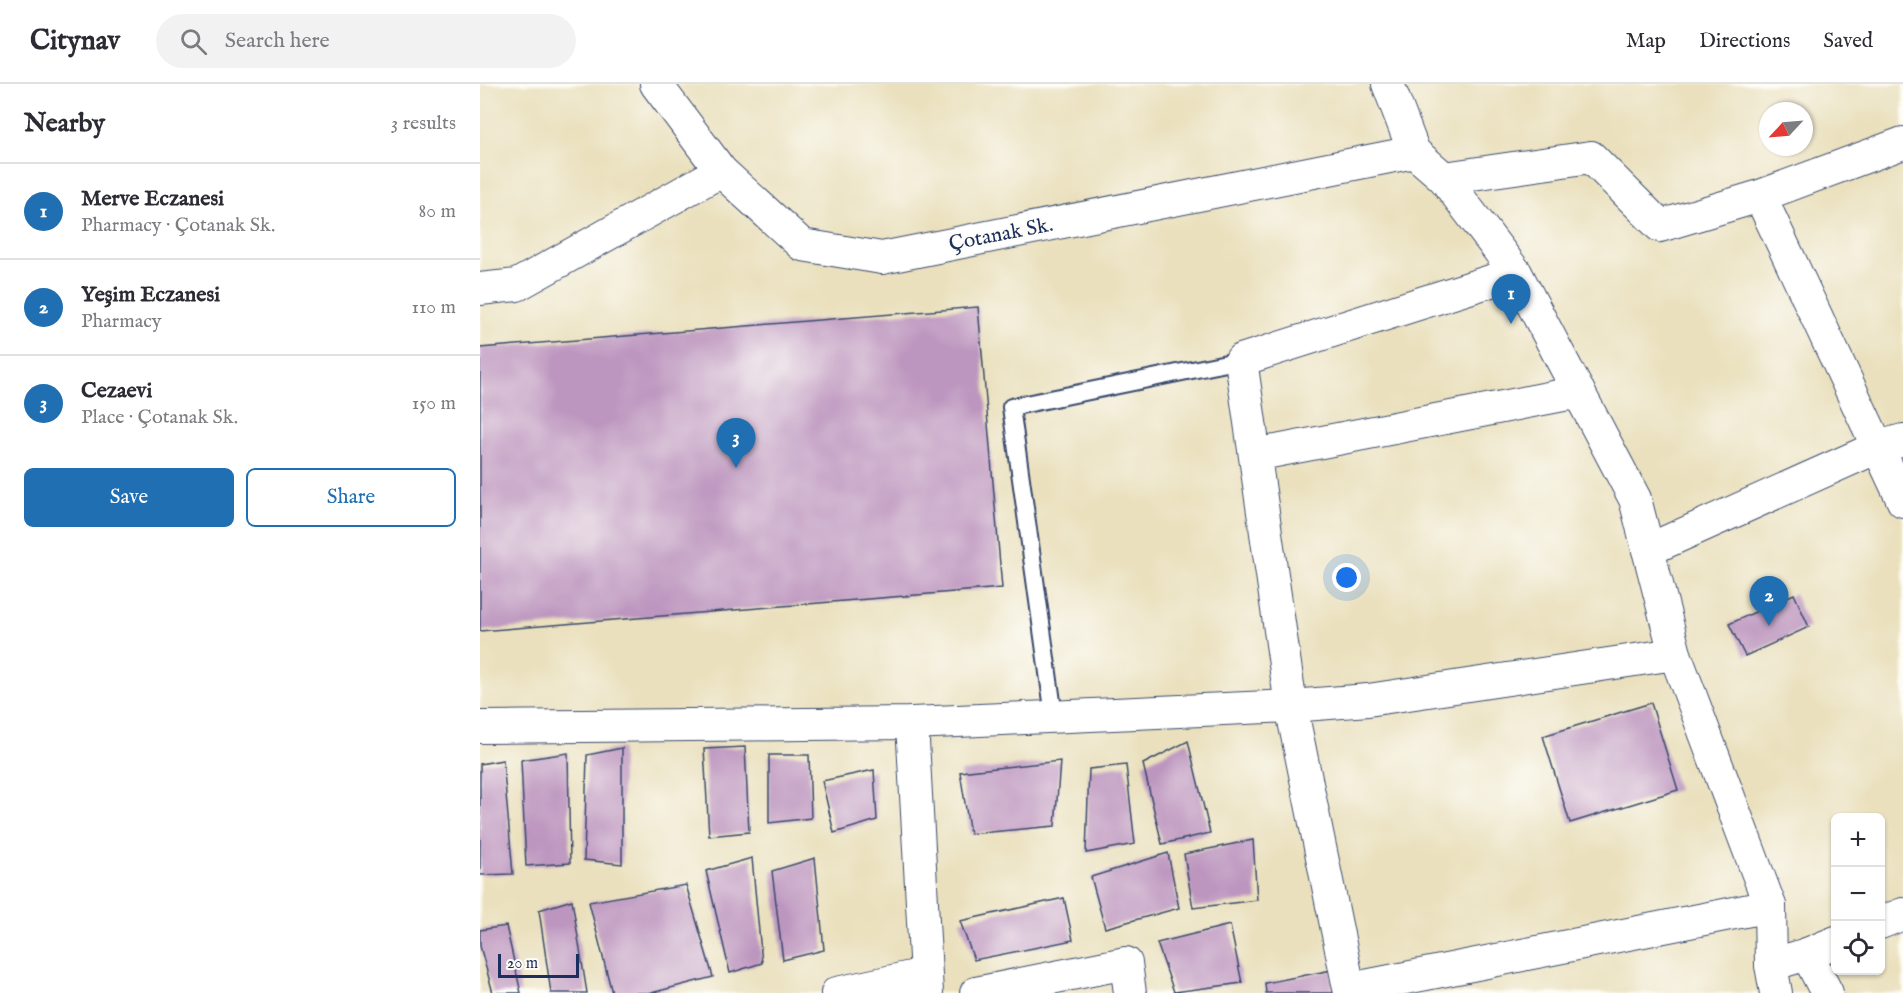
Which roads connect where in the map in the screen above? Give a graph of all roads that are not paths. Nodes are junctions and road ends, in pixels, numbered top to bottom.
1 (656, 84) edge
2 (1388, 84) edge
3 (1903, 143) edge
4 (1414, 152) junction
5 (721, 171) junction
6 (1444, 178) junction
7 (1760, 196) junction
8 (1516, 273) junction
9 (480, 289) edge
10 (1241, 360) junction
11 (1579, 392) junction
12 (1890, 444) edge
13 (1255, 455) junction
14 (1903, 501) edge
15 (1648, 550) junction
16 (1675, 654) junction
17 (1291, 706) junction
18 (1054, 716) junction
19 (912, 723) junction
20 (480, 728) edge
21 (1770, 906) junction
22 (1903, 914) edge
23 (1885, 921) edge
24 (1831, 944) edge
25 (1807, 954) junction
26 (1774, 979) edge
27 (926, 983) edge
28 (1350, 991) edge
29 (837, 993) edge
30 (976, 993) edge
31 (1130, 993) edge
32 (1827, 993) edge

1 - 5 street, Çotanak Sk.
2 - 4 street
3 - 7 street
4 - 5 street, Çotanak Sk.
4 - 6 street
5 - 9 street
6 - 7 street
6 - 8 street
7 - 12 street
8 - 10 street
8 - 11 street
10 - 13 street
10 - 18 lane
11 - 13 street
11 - 15 street
12 - 14 street
12 - 15 street
13 - 17 street
15 - 16 street
16 - 17 street
16 - 21 street
17 - 18 street
17 - 28 street
18 - 19 street
19 - 20 street
19 - 27 street
21 - 26 street
21 - 28 street
22 - 23 street
24 - 25 street
25 - 26 street
25 - 32 street
27 - 29 street
30 - 31 street

